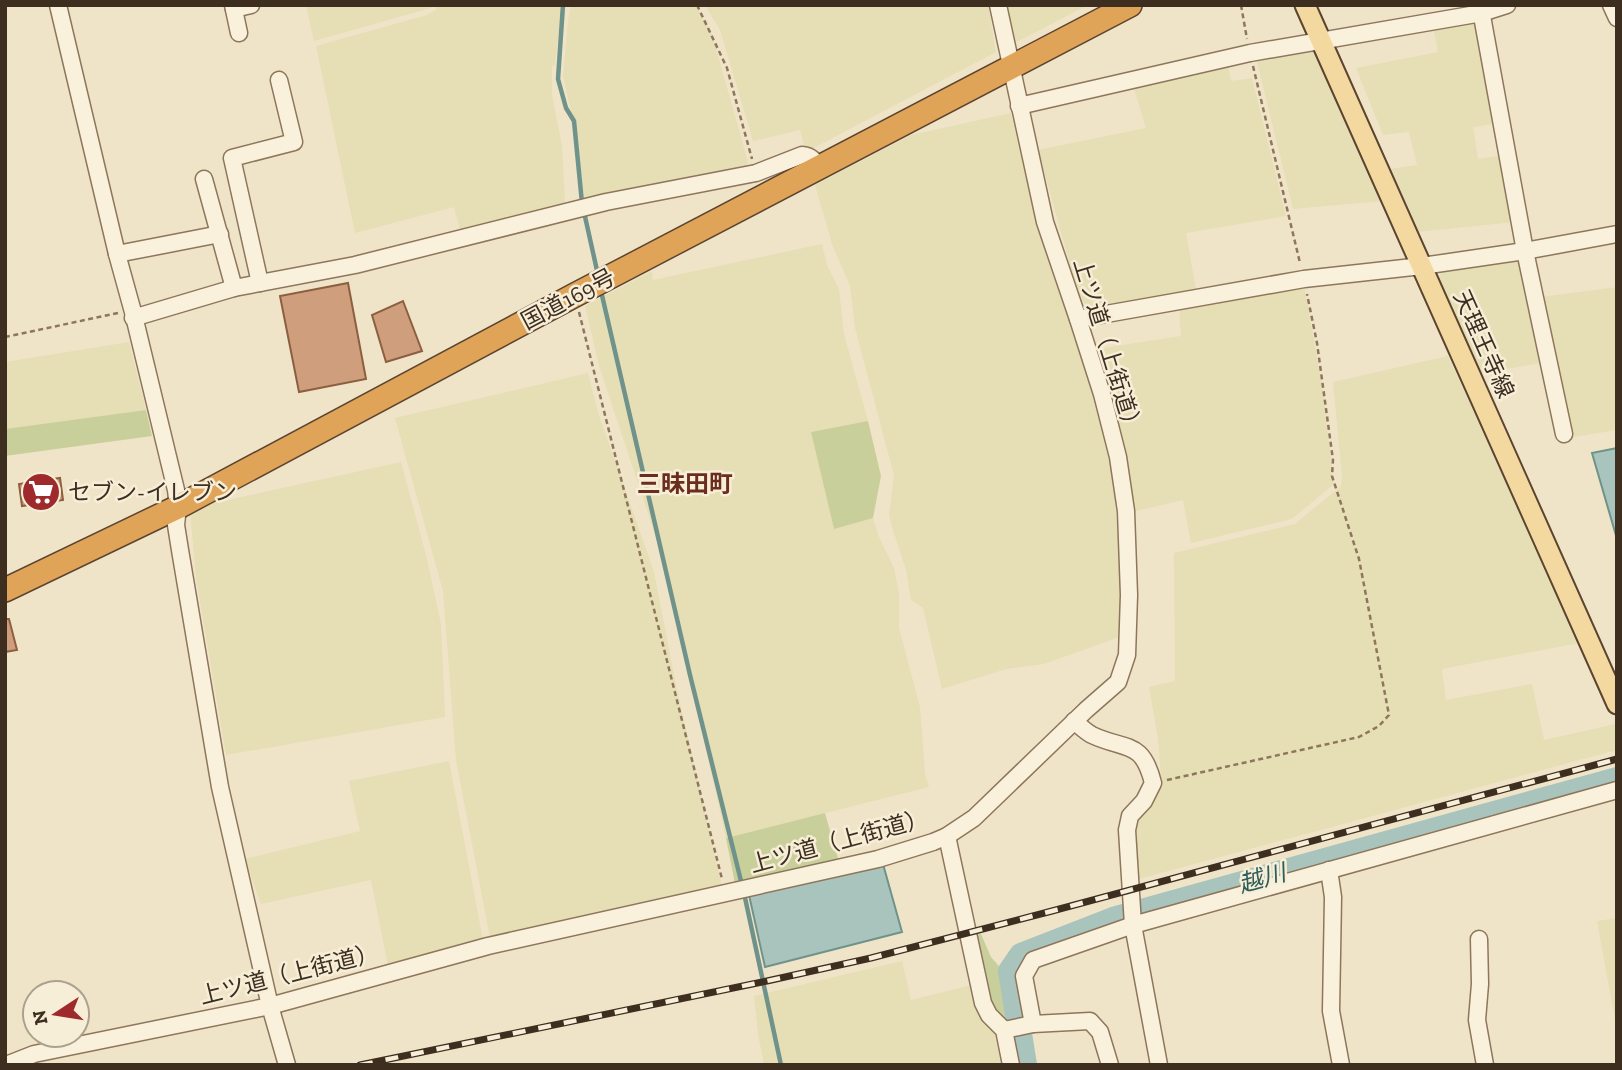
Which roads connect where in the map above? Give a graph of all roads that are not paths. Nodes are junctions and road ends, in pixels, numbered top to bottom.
1 (58, 5) edge
2 (251, 5) edge
3 (998, 5) edge
4 (1129, 5) edge
5 (1305, 5) edge
6 (1507, 5) edge
7 (1611, 5) edge
8 (233, 7) edge
9 (1481, 9) edge
10 (1617, 18) edge
11 (239, 33) dead end
12 (1320, 41) junction
13 (1011, 67) junction
14 (279, 80) dead end
15 (1019, 106) junction
16 (819, 169) junction
17 (204, 179) dead end
18 (220, 234) junction
19 (1617, 234) edge
20 (1525, 251) junction
21 (117, 254) junction
22 (1422, 266) junction
23 (260, 283) junction
24 (234, 288) junction
25 (133, 315) junction
26 (1078, 318) junction
27 (1564, 434) dead end
28 (178, 507) junction
29 (5, 590) edge
30 (1617, 704) edge
31 (1074, 721) junction
32 (1617, 790) edge
33 (947, 836) junction
34 (1329, 870) junction
35 (1133, 925) junction
36 (1479, 939) dead end
37 (270, 1006) junction
38 (1033, 1024) junction
39 (1003, 1030) junction
40 (6, 1065) edge
41 (287, 1065) edge
42 (1011, 1065) edge
43 (1110, 1065) edge
44 (1158, 1065) edge
45 (1341, 1065) edge
46 (1485, 1065) edge

1 - 21 street
2 - 8 street
3 - 13 street, 上ツ道（上街道）
4 - 13 highway, 国道169号
5 - 12 main road, 天理王寺線
6 - 9 street
7 - 10 street
8 - 11 street
9 - 12 street
9 - 20 street
12 - 15 street
12 - 22 main road, 天理王寺線
13 - 15 street, 上ツ道（上街道）
13 - 16 highway, 国道169号
14 - 23 street
15 - 26 street, 上ツ道（上街道）
16 - 23 street
16 - 28 highway, 国道169号
17 - 18 street
18 - 21 street
18 - 24 street
19 - 20 street
20 - 22 street
20 - 27 street
21 - 25 street
22 - 26 street
22 - 30 main road, 天理王寺線
23 - 24 street
24 - 25 street
25 - 28 street
26 - 31 street, 上ツ道（上街道）
28 - 29 highway, 国道169号
28 - 37 street
31 - 33 street, 上ツ道（上街道）
31 - 35 street
32 - 34 street
33 - 37 street, 上ツ道（上街道）
33 - 39 street
34 - 35 street
34 - 45 street
35 - 38 street
35 - 44 street
36 - 46 street
37 - 40 street, 上ツ道（上街道）
37 - 41 street
38 - 39 street
38 - 43 street
39 - 42 street

